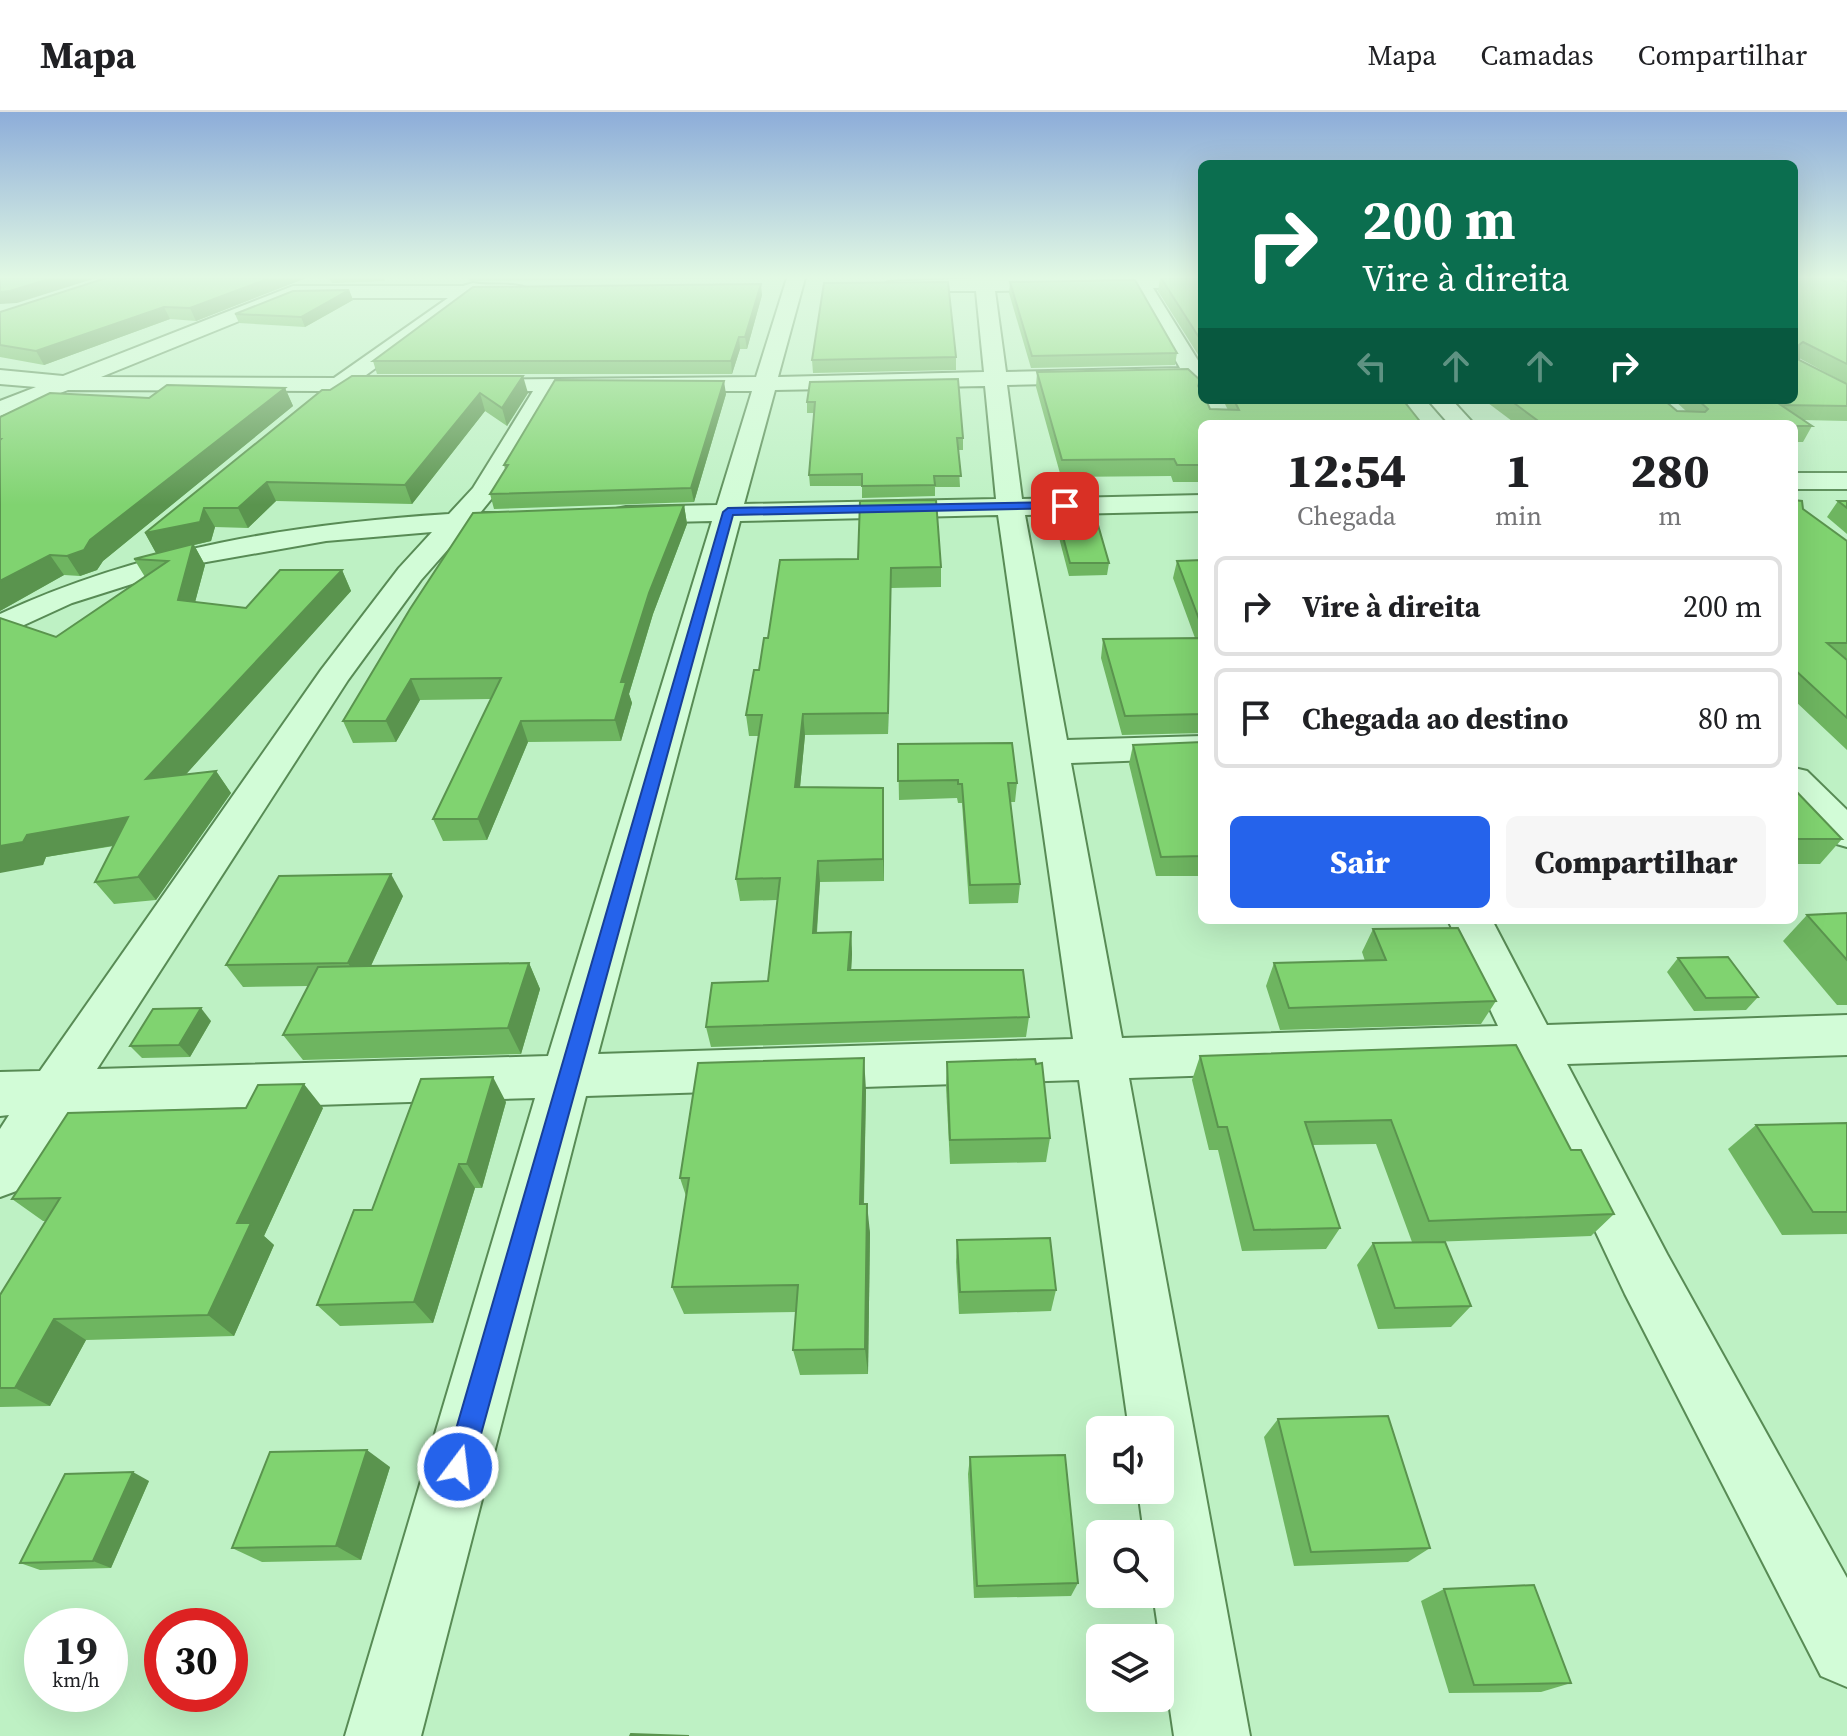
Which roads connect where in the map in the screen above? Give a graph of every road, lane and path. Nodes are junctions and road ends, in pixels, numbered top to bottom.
1 (138, 354) edge
2 (381, 354) edge
3 (774, 354) edge
4 (993, 354) edge
5 (1185, 354) edge
6 (1198, 375) edge
7 (0, 377) edge
8 (1198, 378) edge
9 (996, 379) junction
10 (65, 383) junction
11 (765, 384) junction
12 (338, 385) junction
13 (547, 386) junction
14 (315, 404) edge
15 (1443, 404) edge
16 (0, 409) edge
17 (1458, 420) edge
18 (1798, 481) edge
19 (1847, 481) edge
20 (1198, 503) edge
21 (1010, 507) junction
22 (728, 512) junction
23 (601, 516) edge
24 (553, 518) edge
25 (457, 521) junction
26 (148, 541) edge
27 (101, 580) junction
28 (0, 626) edge
29 (1198, 747) edge
30 (1052, 752) junction
31 (1798, 784) edge
32 (1847, 833) edge
33 (1472, 924) edge
34 (1847, 1035) edge
35 (1531, 1042) junction
36 (1103, 1058) junction
37 (566, 1078) junction
38 (57, 1090) junction
39 (0, 1094) edge
40 (0, 1173) edge
41 (1847, 1650) edge
42 (383, 1736) edge
43 (1212, 1736) edge

1 - 10 street
2 - 12 street
3 - 11 street
4 - 9 street
5 - 6 street
7 - 10 street
8 - 9 street
9 - 11 street
9 - 21 street
10 - 12 street
10 - 16 street
11 - 13 street
11 - 22 street
12 - 13 street
12 - 14 street
13 - 25 street
15 - 17 street
18 - 19 street
20 - 21 street
21 - 22 street
21 - 30 street
22 - 23 street
22 - 37 street
24 - 25 street
25 - 27 street
25 - 38 street
26 - 27 street
27 - 28 street
29 - 30 street
30 - 36 street
31 - 32 street
33 - 35 street
34 - 35 street
35 - 36 street
35 - 41 street
36 - 37 street
36 - 43 street
37 - 38 street
37 - 42 street
38 - 39 street
38 - 40 street

